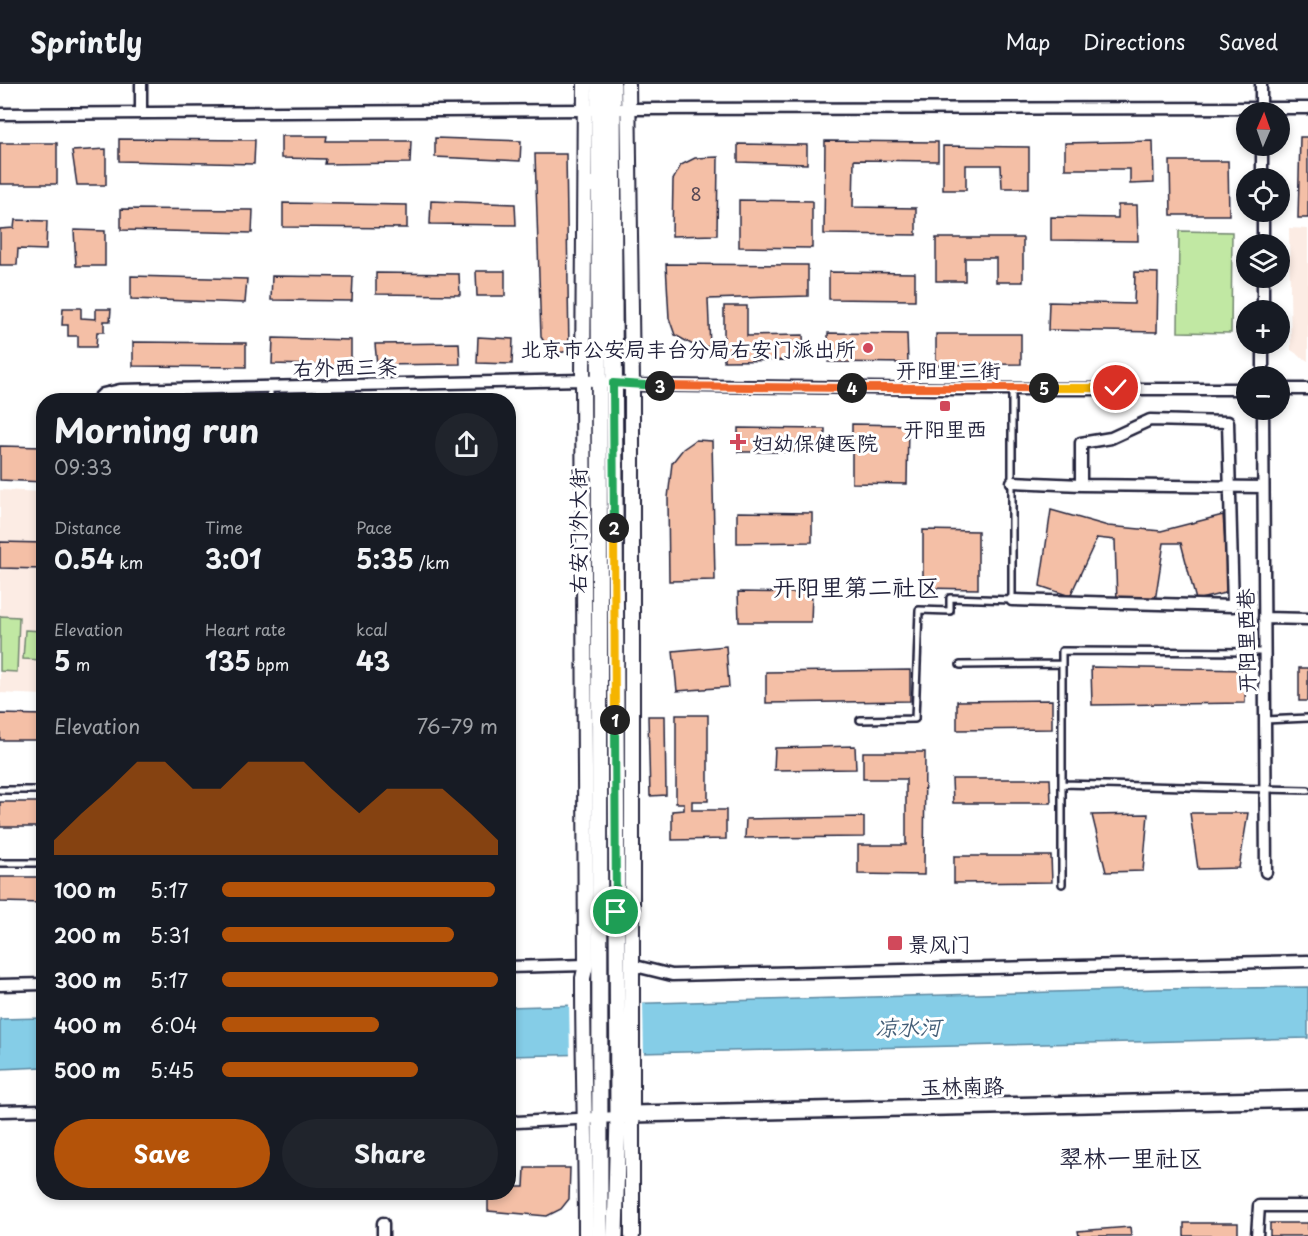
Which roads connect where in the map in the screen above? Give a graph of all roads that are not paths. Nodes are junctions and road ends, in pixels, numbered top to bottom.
1 (141, 84) edge
2 (585, 84) edge
3 (599, 84) edge
4 (613, 84) edge
5 (628, 84) edge
6 (1261, 84) edge
7 (1261, 102) edge
8 (1308, 108) edge
9 (606, 109) junction
10 (1290, 109) edge
11 (1236, 110) edge
12 (141, 113) junction
13 (0, 114) edge
14 (590, 381) junction
15 (613, 383) junction
16 (632, 385) junction
17 (270, 387) junction
18 (1012, 388) junction
19 (1236, 388) edge
20 (1290, 389) edge
21 (1308, 389) edge
22 (107, 393) edge
23 (270, 393) edge
24 (1263, 420) edge
25 (1012, 482) junction
26 (1081, 485) junction
27 (1232, 488) junction
28 (1263, 488) junction
29 (1012, 600) junction
30 (1264, 618) junction
31 (1308, 619) edge
32 (1264, 652) junction
33 (1062, 664) junction
34 (960, 665) dead end
35 (1308, 718) edge
36 (860, 720) dead end
37 (1265, 720) junction
38 (1062, 784) junction
39 (0, 790) edge
40 (36, 790) edge
41 (1308, 790) edge
42 (1265, 791) junction
43 (0, 863) edge
44 (36, 863) edge
45 (1266, 872) dead end
46 (1062, 884) dead end
47 (1308, 961) edge
48 (516, 969) edge
49 (589, 974) junction
50 (626, 974) junction
51 (36, 984) edge
52 (0, 985) edge
53 (1308, 1099) edge
54 (36, 1110) edge
55 (0, 1111) edge
56 (625, 1116) junction
57 (594, 1119) junction
58 (516, 1122) edge
59 (1308, 1206) edge
60 (383, 1223) dead end
61 (383, 1236) edge
62 (586, 1236) edge
63 (600, 1236) edge
64 (615, 1236) edge
65 (632, 1236) edge
66 (1257, 1236) edge

1 - 12 street
2 - 9 street
3 - 9 main road, 右安门外大街
4 - 9 main road, 右安门外大街
5 - 9 street
6 - 7 street
8 - 10 street
9 - 11 street
9 - 12 street
9 - 14 main road, 右安门外大街
9 - 15 main road, 右安门外大街
9 - 16 street
12 - 13 street
14 - 15 street, 右外西三条
14 - 17 street, 右外西三条
14 - 49 main road, 右安门外大街
15 - 16 street, 开阳里三街
15 - 50 main road, 右安门外大街
16 - 18 street, 开阳里三街
16 - 50 street
17 - 22 street, 右外西三条
17 - 23 lane
18 - 19 street, 开阳里三街
18 - 25 lane
20 - 21 street
24 - 28 street, 开阳里西巷
25 - 26 street
25 - 29 lane
26 - 27 street
26 - 27 street
27 - 28 street
27 - 29 street
28 - 30 street, 开阳里西巷
29 - 36 lane
30 - 31 street
30 - 32 street, 开阳里西巷
32 - 33 lane
32 - 37 street, 开阳里西巷
33 - 34 lane
33 - 38 lane
35 - 37 lane
37 - 42 street, 开阳里西巷
38 - 42 lane
38 - 46 lane
39 - 40 lane
41 - 42 lane
42 - 45 street, 开阳里西巷
43 - 44 lane
47 - 50 street
48 - 49 street
49 - 57 main road, 右安门外大街
49 - 57 street
50 - 56 main road, 右安门外大街
51 - 52 street
53 - 56 main road, 玉林南路
54 - 55 street
56 - 57 street
56 - 64 main road
56 - 65 street
57 - 58 street
57 - 62 street
57 - 63 main road
59 - 66 street
60 - 61 street

